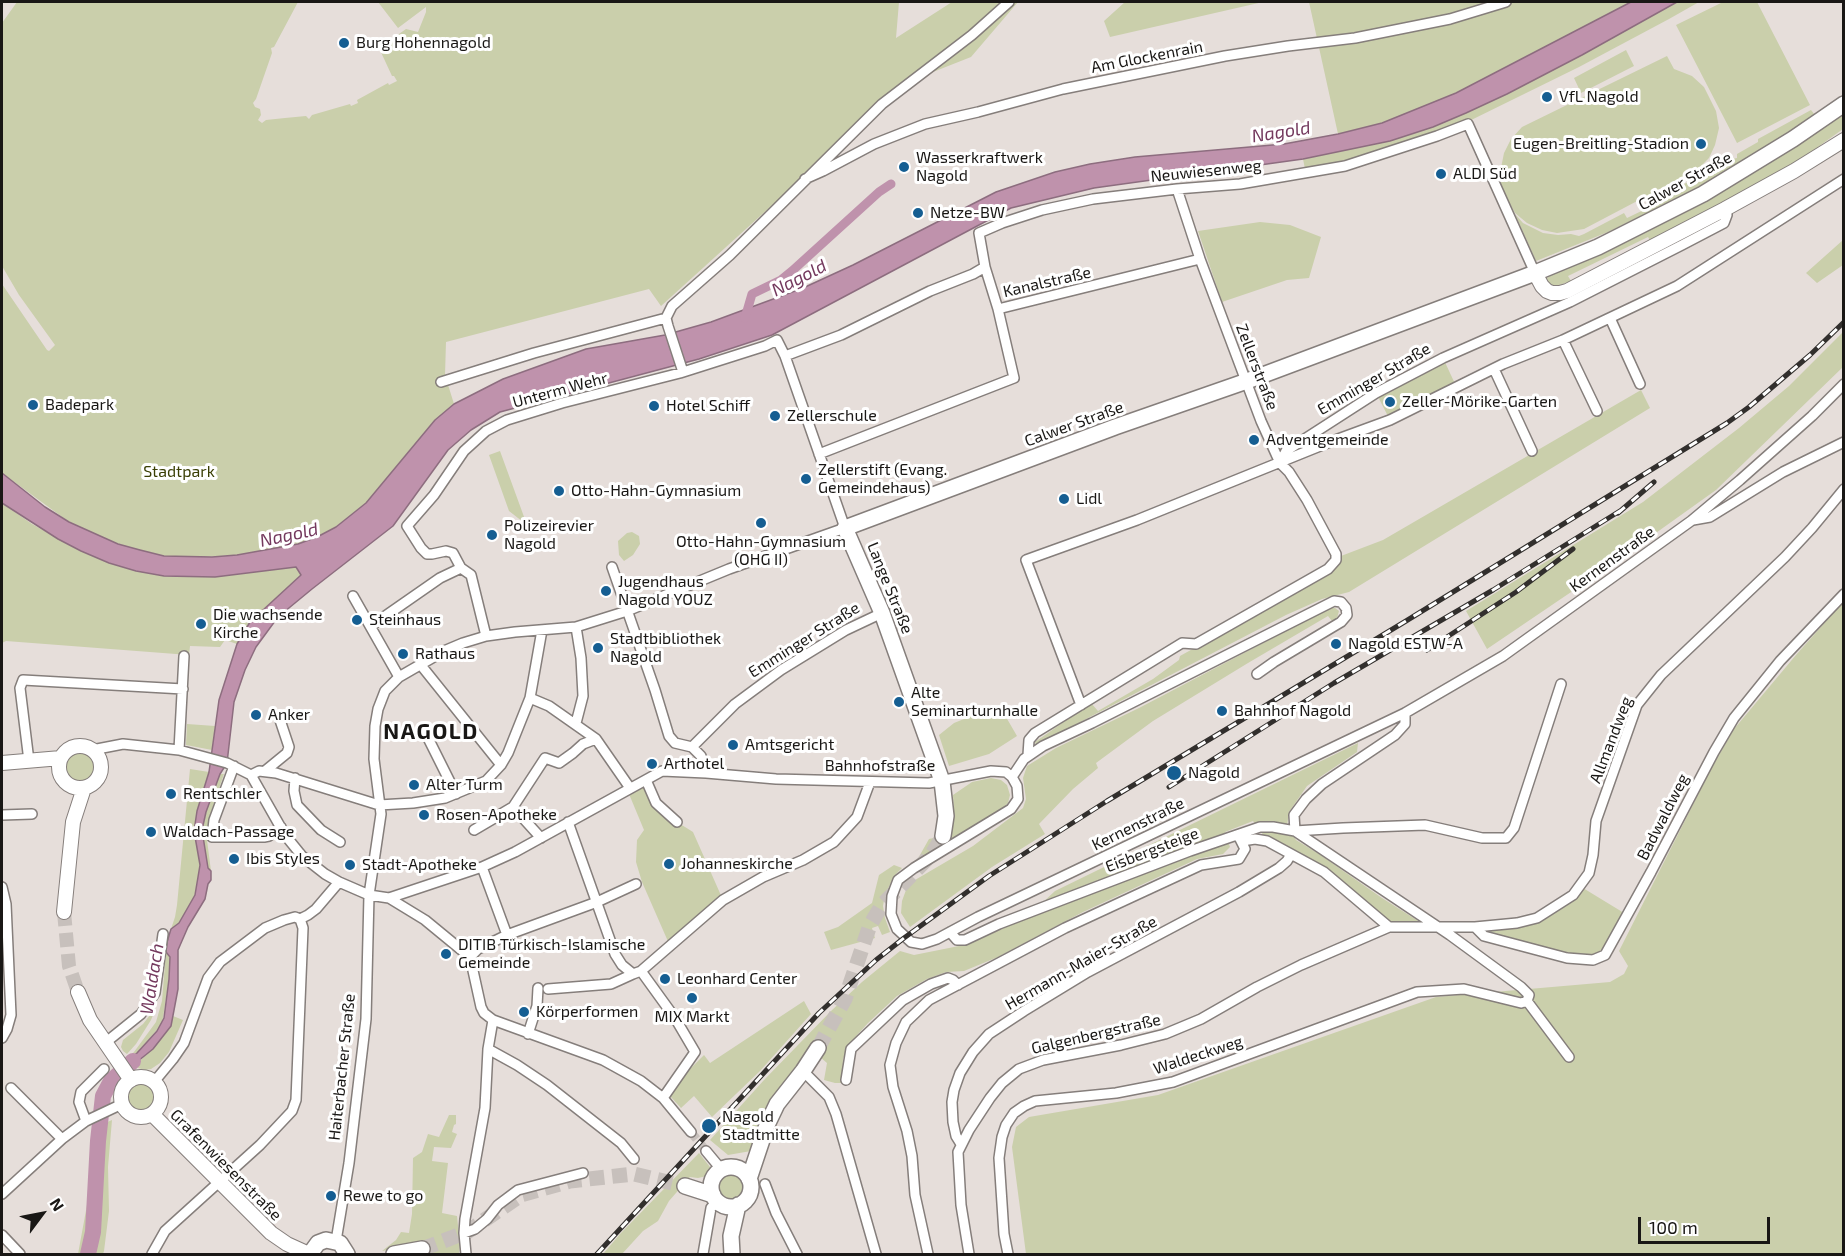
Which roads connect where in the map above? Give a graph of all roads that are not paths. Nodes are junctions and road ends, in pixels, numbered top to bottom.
1 (1009, 2) edge
2 (1506, 2) edge
3 (1844, 104) edge
4 (1844, 140) edge
5 (806, 179) junction
6 (1844, 179) edge
7 (1177, 189) junction
8 (1725, 209) junction
9 (1200, 259) junction
10 (985, 267) junction
11 (1535, 273) junction
12 (998, 309) junction
13 (1610, 318) junction
14 (667, 322) junction
15 (1563, 340) junction
16 (785, 356) junction
17 (682, 369) junction
18 (1494, 369) junction
19 (1247, 381) junction
20 (441, 382) dead end
21 (1640, 384) dead end
22 (1844, 384) edge
23 (1597, 411) dead end
24 (1844, 442) edge
25 (1532, 451) dead end
26 (819, 454) junction
27 (1280, 463) junction
28 (1844, 489) edge
29 (1691, 521) junction
30 (845, 528) junction
31 (612, 567) dead end
32 (461, 568) junction
33 (1844, 594) edge
34 (353, 596) dead end
35 (627, 611) junction
36 (882, 613) junction
37 (371, 626) junction
38 (576, 627) junction
39 (542, 630) junction
40 (486, 636) junction
41 (184, 656) dead end
42 (420, 664) junction
43 (1257, 674) dead end
44 (399, 677) junction
45 (1561, 684) dead end
46 (183, 689) junction
47 (530, 698) junction
48 (1081, 705) junction
49 (1406, 713) junction
50 (279, 717) dead end
51 (578, 724) junction
52 (425, 732) dead end
53 (596, 739) junction
54 (692, 747) junction
55 (178, 750) junction
56 (96, 755) junction
57 (1028, 755) junction
58 (29, 761) junction
59 (2, 763) edge
60 (60, 763) junction
61 (230, 764) junction
62 (501, 765) junction
63 (265, 771) junction
64 (706, 773) junction
65 (251, 775) junction
66 (1012, 777) junction
67 (295, 778) junction
68 (646, 780) junction
69 (942, 781) junction
70 (870, 782) junction
71 (77, 787) junction
72 (630, 788) junction
73 (456, 794) junction
74 (379, 805) junction
75 (513, 807) junction
76 (32, 814) dead end
77 (2, 815) edge
78 (568, 822) junction
79 (677, 822) dead end
80 (281, 827) junction
81 (474, 830) dead end
82 (1295, 831) junction
83 (943, 836) tunnel mouth
84 (541, 838) junction
85 (1240, 838) junction
86 (340, 842) dead end
87 (1292, 854) junction
88 (482, 867) junction
89 (339, 882) junction
90 (636, 884) dead end
91 (2, 887) edge
92 (369, 895) junction
93 (389, 898) junction
94 (597, 902) junction
95 (4, 905) edge
96 (64, 912) tunnel mouth
97 (300, 919) junction
98 (1389, 927) junction
99 (1435, 927) junction
100 (1475, 927) junction
101 (950, 932) junction
102 (163, 934) dead end
103 (507, 935) junction
104 (470, 957) junction
105 (637, 972) junction
106 (958, 985) junction
107 (538, 988) dead end
108 (549, 989) dead end
109 (78, 992) tunnel mouth
110 (1527, 1001) junction
111 (493, 1020) junction
112 (528, 1034) junction
113 (2, 1038) edge
114 (105, 1043) junction
115 (818, 1048) tunnel mouth
116 (488, 1049) junction
117 (1569, 1057) dead end
118 (104, 1070) dead end
119 (803, 1071) junction
120 (129, 1078) junction
121 (846, 1080) dead end
122 (154, 1082) junction
123 (11, 1088) dead end
124 (663, 1098) junction
125 (116, 1107) junction
126 (152, 1114) junction
127 (88, 1120) junction
128 (691, 1131) tunnel mouth
129 (62, 1139) junction
130 (961, 1144) junction
131 (706, 1151) tunnel mouth
132 (634, 1160) dead end
133 (583, 1173) dead end
134 (717, 1174) junction
135 (744, 1174) junction
136 (220, 1181) junction
137 (765, 1184) dead end
138 (2, 1194) edge
139 (723, 1202) junction
140 (464, 1233) junction
141 (2, 1235) edge
142 (336, 1241) junction
143 (289, 1249) edge
144 (422, 1249) dead end
145 (20, 1254) edge
146 (152, 1254) edge
147 (310, 1254) edge
148 (347, 1254) edge
149 (394, 1254) edge
150 (465, 1254) edge
151 (703, 1254) edge
152 (732, 1254) edge
153 (797, 1254) edge
154 (876, 1254) edge
155 (928, 1254) edge
156 (969, 1254) edge
157 (1008, 1254) edge

1 - 5 street
2 - 5 street, Am Glockenrain
3 - 11 main road, Calwer Straße
4 - 8 street, Emminger Straße
5 - 14 street
6 - 13 street
7 - 9 street, Zellerstraße
7 - 10 street, Neuwiesenweg
7 - 11 street, Neuwiesenweg
8 - 11 street, Emminger Straße
8 - 27 street, Emminger Straße
9 - 12 street, Kanalstraße
9 - 19 street, Zellerstraße
10 - 12 street, Neuwiesenweg
10 - 16 street
11 - 19 main road, Calwer Straße
12 - 26 street, Kanalstraße
13 - 15 street
13 - 21 street
14 - 17 street
14 - 20 street
15 - 18 street
15 - 23 street
16 - 17 street, Unterm Wehr
16 - 26 street, Lange Straße
17 - 32 street, Unterm Wehr
18 - 25 street
18 - 27 street
19 - 27 street, Zellerstraße
19 - 30 main road, Calwer Straße
22 - 29 street
24 - 29 street, Kernenstraße
26 - 30 street, Lange Straße
27 - 48 street, Zellerstraße
27 - 48 street, Emminger Straße
28 - 100 street, Allmandweg
29 - 49 street, Kernenstraße
30 - 35 street, Calwer Straße
30 - 36 main road, Lange Straße
31 - 35 street
32 - 37 street
32 - 40 street
33 - 100 street, Badwaldweg
34 - 37 street
35 - 38 street, Calwer Straße
35 - 54 street
36 - 54 street, Emminger Straße
36 - 69 main road, Lange Straße
37 - 44 street
38 - 39 street, Calwer Straße
38 - 51 street
39 - 40 street, Calwer Straße
39 - 47 street
40 - 42 street, Calwer Straße
41 - 46 street
42 - 44 street, Calwer Straße
42 - 62 street
43 - 57 street
44 - 74 street, Haiterbacher Straße
45 - 82 street
46 - 55 street
46 - 58 street
47 - 51 street
47 - 62 street
48 - 57 street
49 - 82 street, Kernenstraße
49 - 101 street, Kernenstraße
50 - 63 street
51 - 53 street
52 - 73 street
53 - 72 street
53 - 75 street
54 - 64 street
55 - 56 street
55 - 61 street
56 - 60 street
56 - 71 street
57 - 66 street
58 - 59 street
58 - 60 street
60 - 71 street
61 - 65 street
61 - 80 street
62 - 73 street
63 - 65 street
63 - 67 street
64 - 68 street, Bahnhofstraße
64 - 70 street, Bahnhofstraße
65 - 80 street
66 - 69 street, Bahnhofstraße
66 - 101 street
67 - 74 street
67 - 86 street
68 - 72 street, Bahnhofstraße
68 - 79 street
69 - 70 street, Bahnhofstraße
69 - 83 main road, Lange Straße
70 - 105 street
71 - 96 street
72 - 78 street, Bahnhofstraße
73 - 74 street
74 - 92 street, Haiterbacher Straße
75 - 81 street
75 - 84 street
76 - 77 street
78 - 84 street, Bahnhofstraße
78 - 94 street
80 - 89 street
82 - 85 street, Eisbergsteige
82 - 99 street, Eisbergsteige
84 - 88 street, Bahnhofstraße
85 - 87 street, Eisbergsteige
85 - 101 street, Eisbergsteige
85 - 106 street
87 - 98 street, Eisbergsteige
87 - 130 street, Hermann-Maier-Straße
88 - 93 street, Bahnhofstraße
88 - 103 street
89 - 92 street
89 - 97 street
90 - 94 street
91 - 95 street
92 - 93 street
92 - 142 street, Haiterbacher Straße
93 - 104 street
94 - 103 street
94 - 105 street
95 - 113 street
97 - 122 street
97 - 136 street
98 - 99 street, Galgenbergstraße
98 - 130 street, Galgenbergstraße
99 - 100 street, Allmandweg
99 - 110 street, Eisbergsteige
102 - 114 street
103 - 104 street
104 - 111 street
105 - 108 street
105 - 124 street
106 - 121 street
106 - 155 street
107 - 112 street
109 - 114 street
110 - 117 street, Eisbergsteige
110 - 157 street, Waldeckweg
111 - 112 street
111 - 116 street
112 - 124 street
114 - 120 street
115 - 119 main road
116 - 132 street
116 - 140 street
118 - 127 street
119 - 135 main road
119 - 154 street
120 - 122 street
120 - 125 street
122 - 126 street
123 - 129 street
124 - 128 street
125 - 126 street
125 - 127 street
126 - 136 street, Grafenwiesenstraße
127 - 129 street
129 - 138 street
130 - 156 street, Galgenbergstraße
131 - 134 street
133 - 140 street
134 - 135 main road
134 - 139 main road
134 - 139 main road
135 - 139 main road
136 - 143 street, Grafenwiesenstraße
136 - 146 street
137 - 153 street
139 - 151 street
139 - 152 main road
140 - 150 street
141 - 145 street
142 - 147 main road
142 - 148 main road
143 - 147 street, Grafenwiesenstraße
144 - 149 main road

